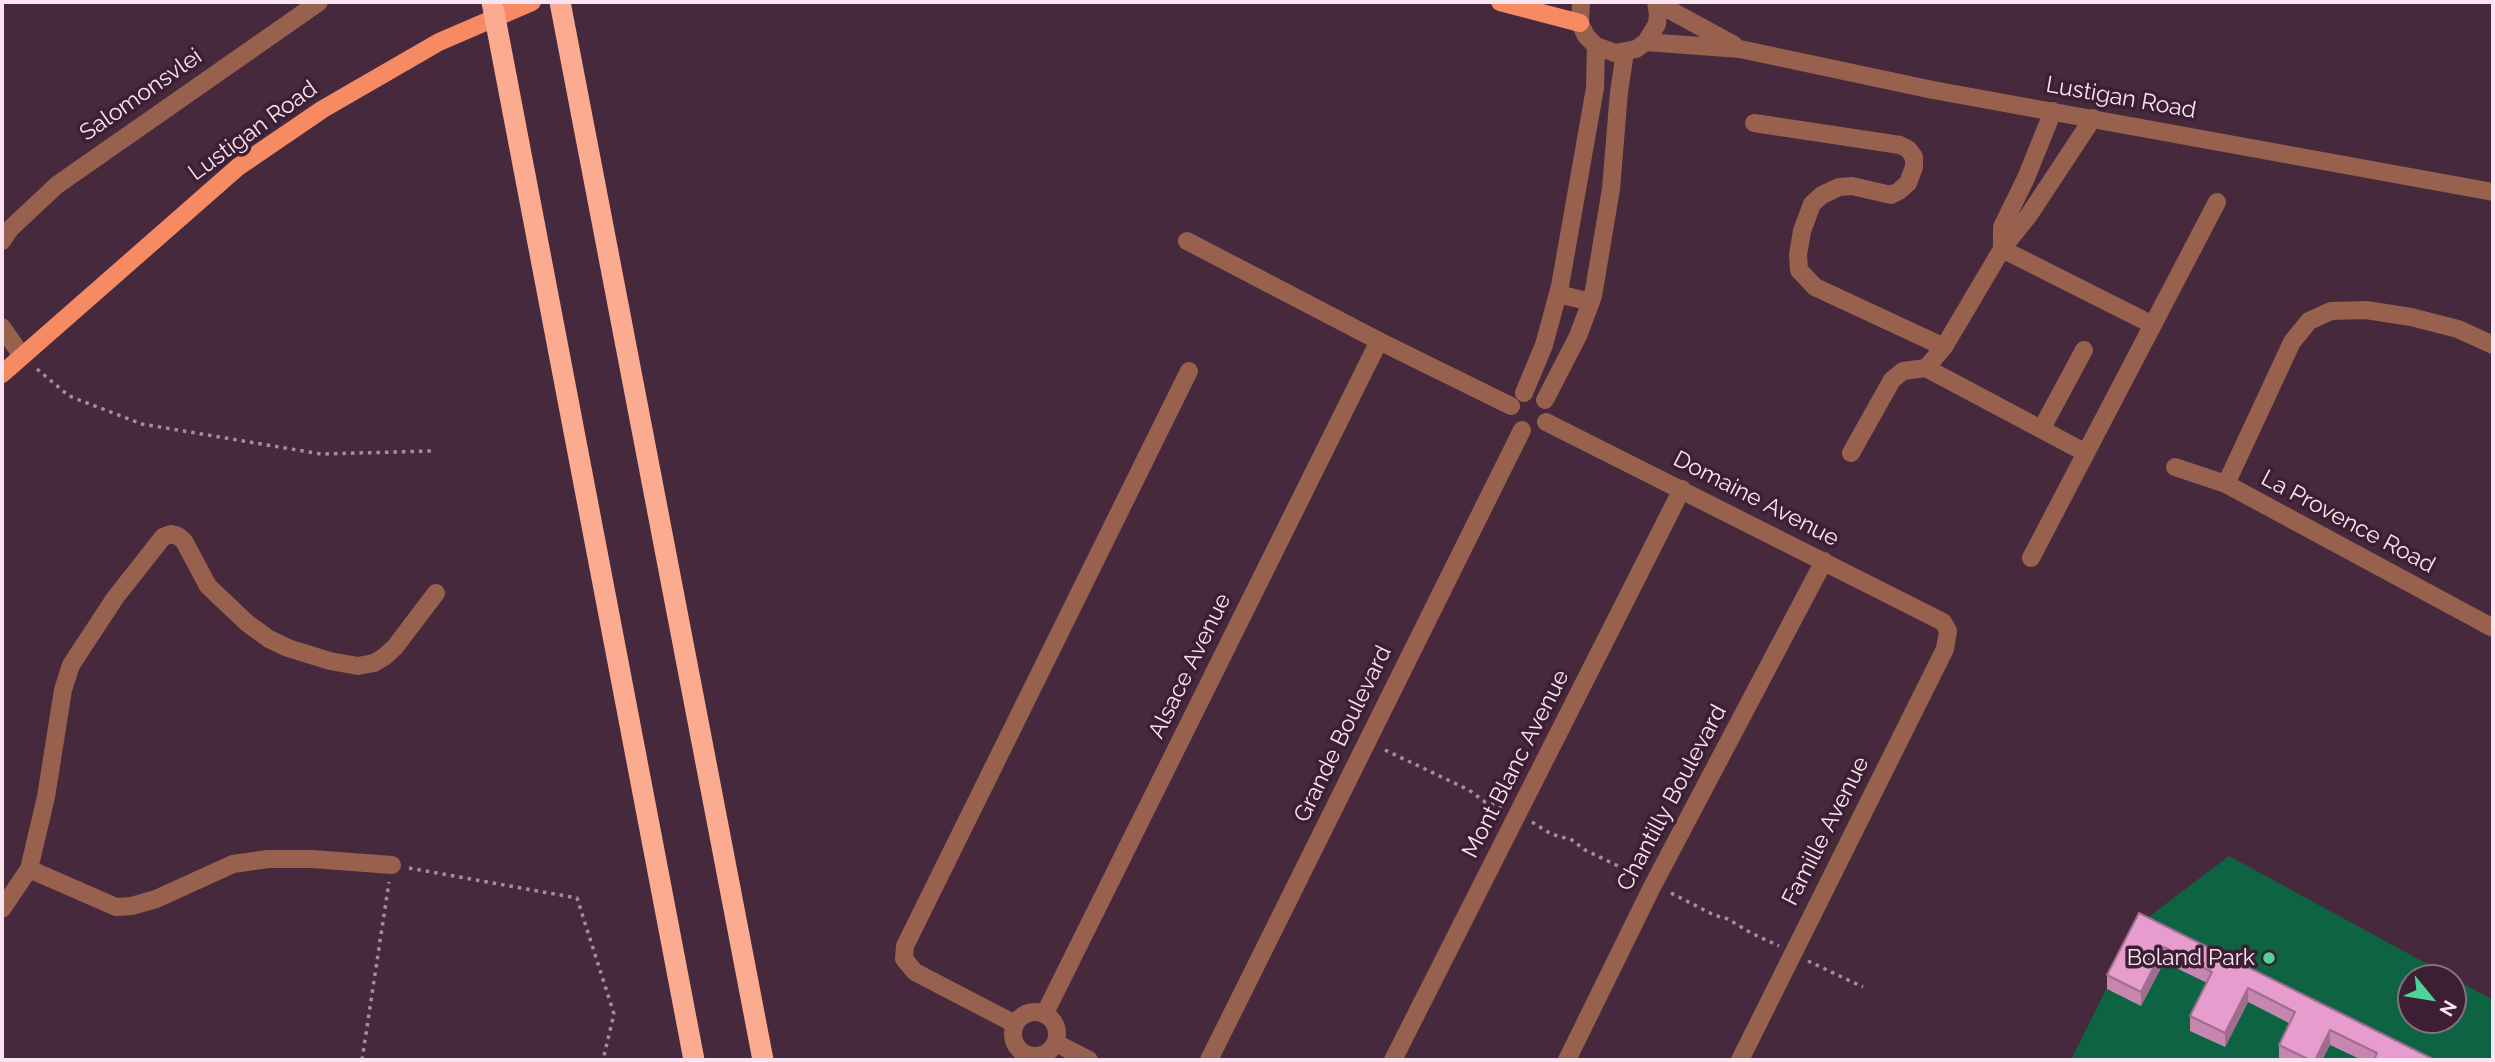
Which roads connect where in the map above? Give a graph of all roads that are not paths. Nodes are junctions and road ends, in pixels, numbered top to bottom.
1 (319, 2) edge
2 (492, 2) edge
3 (532, 2) edge
4 (560, 2) edge
5 (1500, 2) edge
6 (1581, 2) edge
7 (1657, 3) edge
8 (1580, 23) junction
9 (1646, 42) junction
10 (1596, 46) junction
11 (1740, 49) junction
12 (1625, 52) junction
13 (2053, 111) junction
14 (2093, 118) junction
15 (1754, 123) dead end
16 (2493, 192) edge
17 (2217, 202) dead end
18 (1571, 233) junction
19 (1603, 240) junction
20 (2, 241) edge
21 (1186, 241) dead end
22 (2002, 249) junction
23 (1558, 294) junction
24 (1591, 302) junction
25 (2153, 326) junction
26 (2, 327) edge
27 (1379, 341) junction
28 (2493, 345) edge
29 (1944, 347) junction
30 (2084, 350) dead end
31 (22, 356) junction
32 (1926, 368) junction
33 (1189, 371) dead end
34 (2, 374) edge
35 (1517, 400) junction
36 (1545, 400) junction
37 (1546, 422) junction
38 (2042, 428) junction
39 (1522, 430) junction
40 (1852, 453) dead end
41 (2086, 453) junction
42 (2175, 467) dead end
43 (2226, 484) junction
44 (1682, 489) junction
45 (2031, 558) dead end
46 (1824, 561) junction
47 (436, 593) dead end
48 (1943, 622) joint
49 (2493, 628) edge
50 (392, 865) road end
51 (29, 869) junction
52 (2, 909) edge
53 (1045, 1013) junction
54 (1015, 1024) junction
55 (1056, 1043) junction
56 (1024, 1057) edge
57 (694, 1060) edge
58 (763, 1060) edge
59 (1089, 1060) edge
60 (1209, 1060) edge
61 (1392, 1060) edge
62 (1567, 1060) edge
63 (1740, 1060) edge

1 - 20 street, Salomonsvlei
2 - 57 highway
3 - 31 main road, Lustigan Road
4 - 58 highway
5 - 8 main road
6 - 8 street
7 - 9 street
7 - 11 street, Lustigan Road
8 - 10 street
9 - 11 street, Lustigan Road
9 - 12 street
10 - 12 street
10 - 18 street
11 - 13 street, Lustigan Road
12 - 19 street
13 - 14 street, Lustigan Road
13 - 22 street
14 - 16 street, Lustigan Road
14 - 22 street
15 - 29 street
17 - 25 street
18 - 19 street
18 - 23 street
19 - 24 street
21 - 27 street
22 - 25 street
22 - 29 street
23 - 24 street
23 - 35 street
24 - 36 street
25 - 41 street
26 - 31 street
27 - 35 street
27 - 53 street, Alsace Avenue
28 - 43 street
29 - 32 street
30 - 38 street
31 - 34 main road, Lustigan Road
32 - 38 street
32 - 40 street
33 - 54 street
35 - 36 street
35 - 39 street
36 - 37 street
37 - 39 street
37 - 44 street, Domaine Avenue
38 - 41 street
39 - 60 street, Grande Boulevard
41 - 45 street
42 - 43 street, La Provence Road
43 - 49 street, La Provence Road
44 - 46 street, Domaine Avenue
44 - 61 street, Mont Blanc Avenue
46 - 48 street, Domaine Avenue
46 - 62 street, Chantilly Boulevard
47 - 51 street
48 - 63 street, Famille Avenue
50 - 51 street
51 - 52 street
53 - 54 street
53 - 55 street
54 - 56 street
55 - 56 street
55 - 59 street

